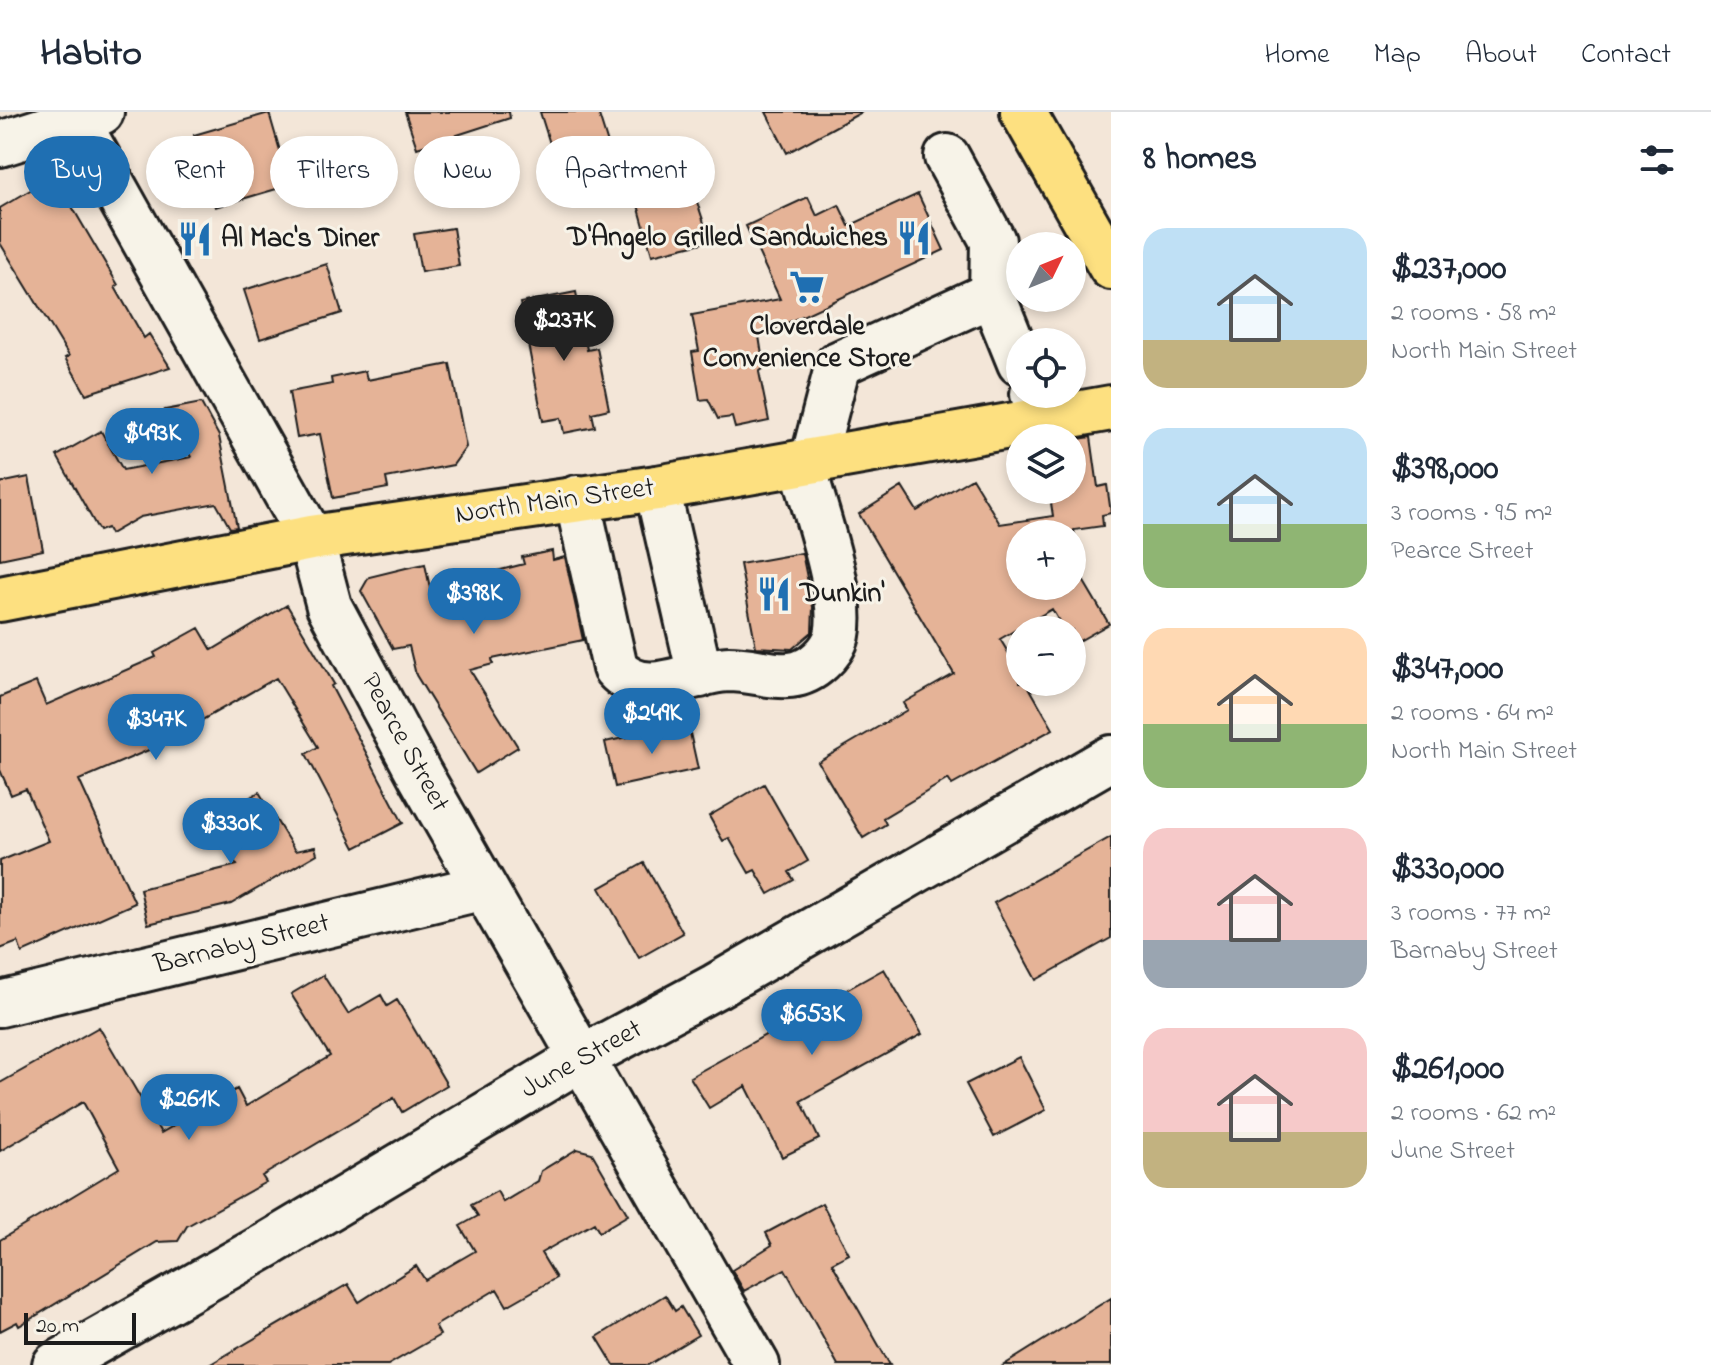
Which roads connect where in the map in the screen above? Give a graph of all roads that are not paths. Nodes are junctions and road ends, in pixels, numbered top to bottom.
1 (1023, 112) edge
2 (83, 115) edge
3 (0, 144) edge
4 (947, 157) dead end
5 (1111, 267) edge
6 (992, 294) junction
7 (1006, 328) edge
8 (1034, 408) edge
9 (1086, 408) edge
10 (1111, 408) edge
11 (807, 461) junction
12 (657, 488) junction
13 (577, 498) junction
14 (311, 538) junction
15 (0, 599) edge
16 (700, 675) junction
17 (1111, 758) edge
18 (484, 887) junction
19 (0, 1004) edge
20 (583, 1057) junction
21 (55, 1365) edge
22 (757, 1365) edge

1 - 5 main road
2 - 3 street
2 - 14 street, Pearce Street
4 - 6 street
6 - 7 street
6 - 11 street
8 - 11 main road, North Main Street
9 - 10 main road, North Main Street
11 - 12 main road, North Main Street
11 - 16 street
12 - 13 main road, North Main Street
12 - 16 street
13 - 14 main road, North Main Street
13 - 16 street
14 - 15 main road, North Main Street
14 - 18 street, Pearce Street
17 - 20 street, June Street
18 - 19 street, Barnaby Street
18 - 20 street, Pearce Street
20 - 21 street, June Street
20 - 22 street, Pearce Street

